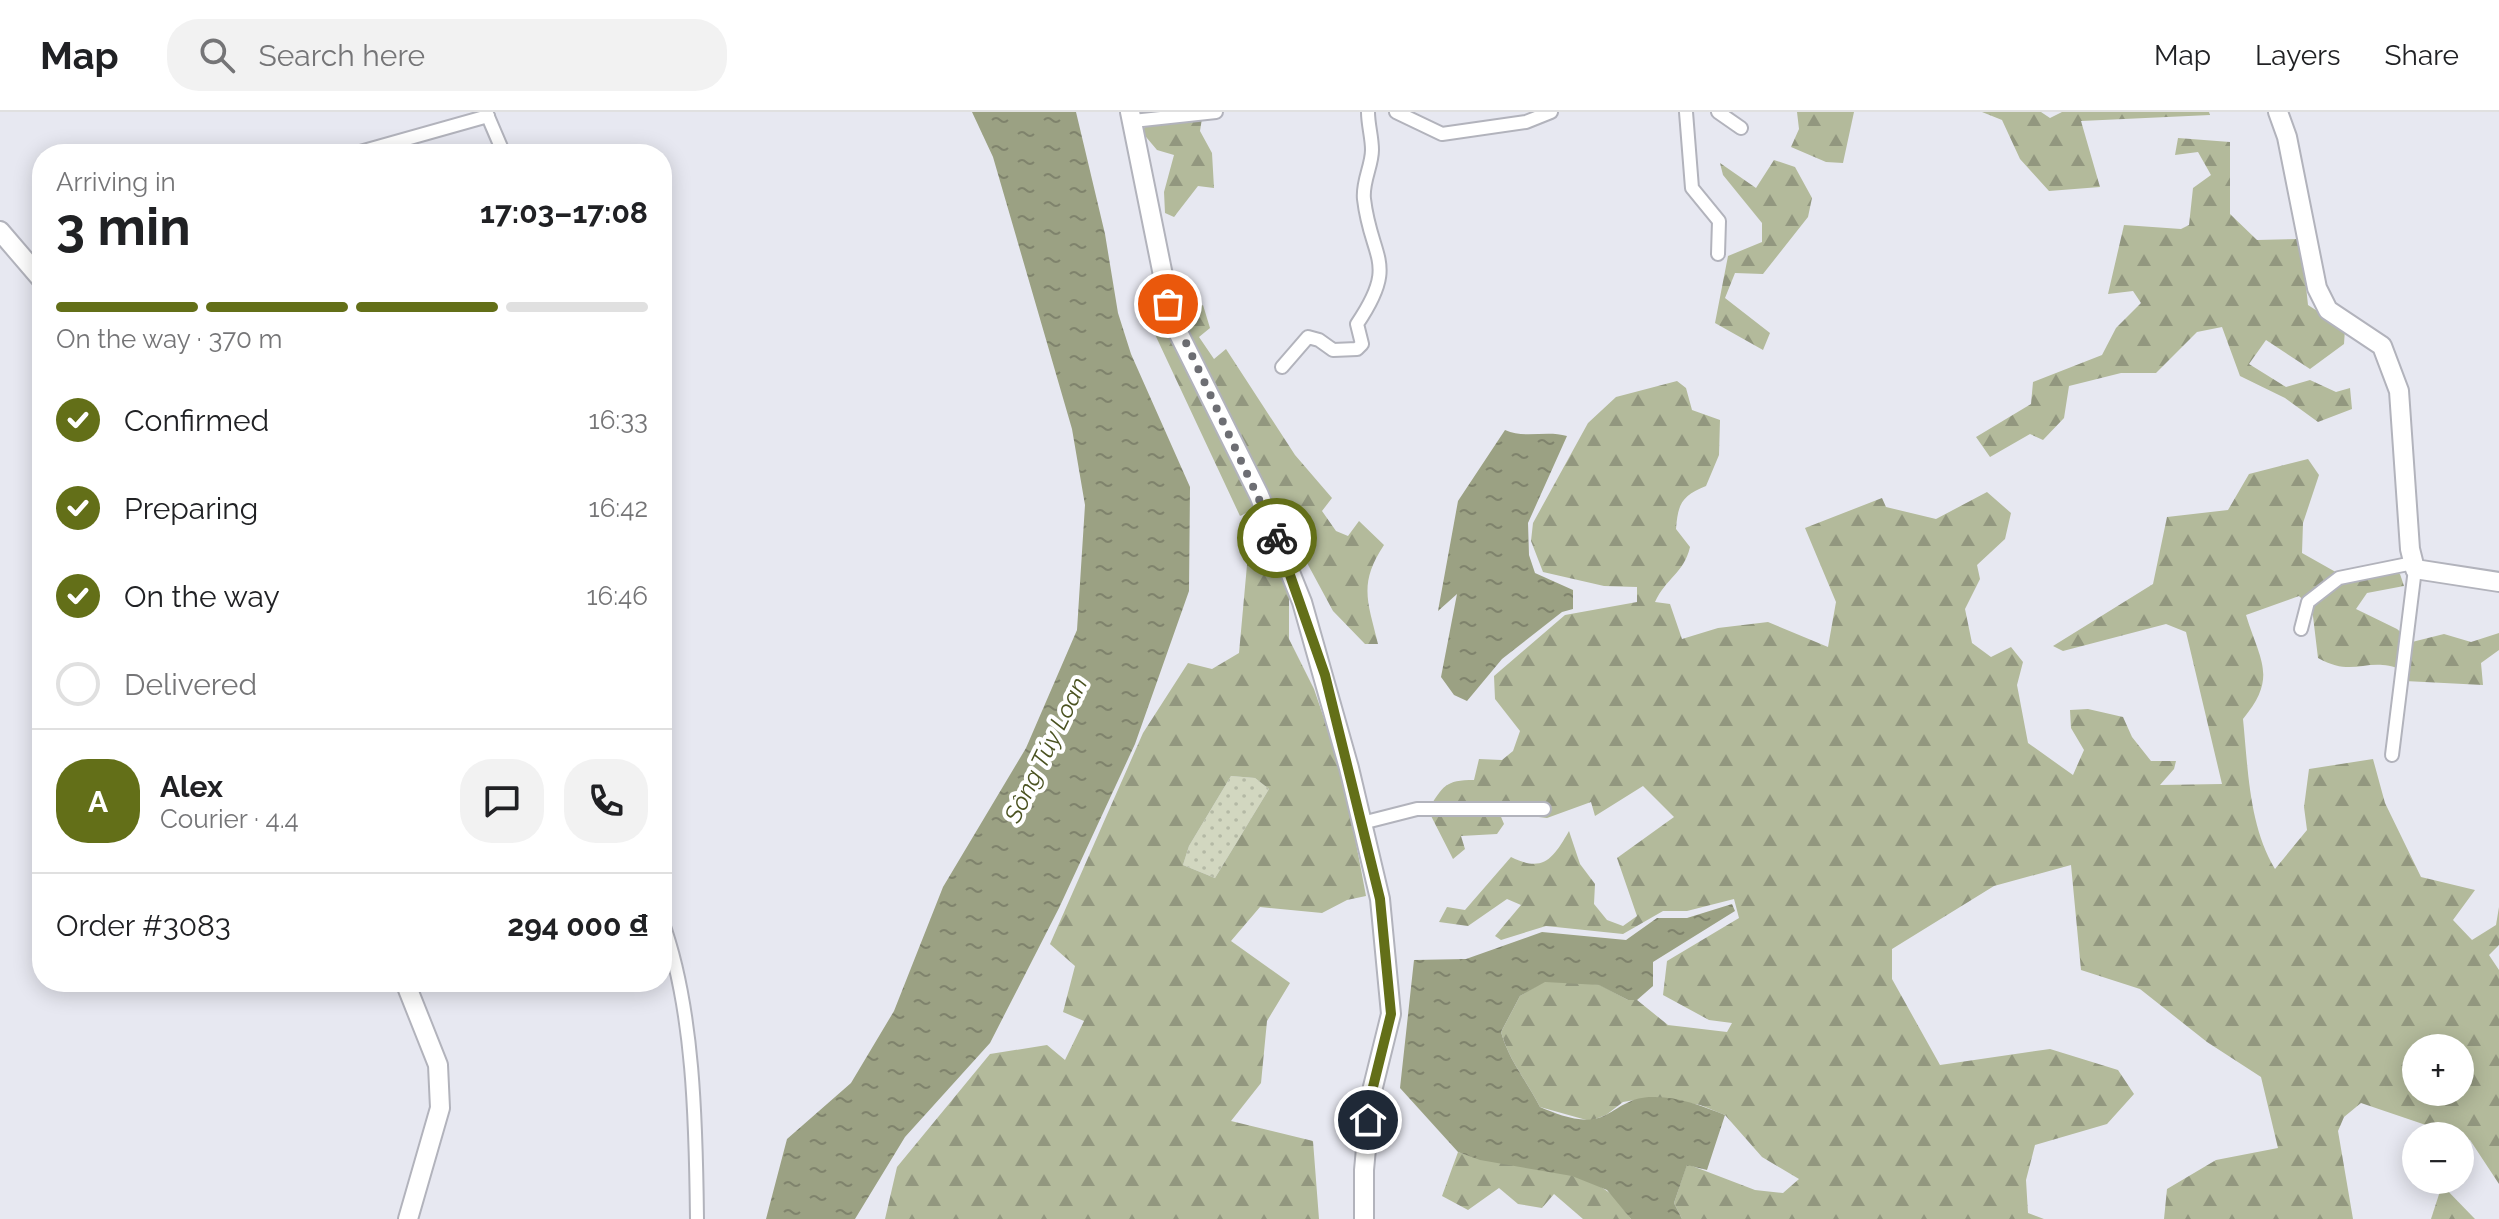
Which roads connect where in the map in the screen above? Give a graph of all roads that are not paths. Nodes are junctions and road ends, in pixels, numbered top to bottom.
1 (1216, 112) edge
2 (1368, 112) edge
3 (1396, 112) edge
4 (1551, 112) edge
5 (1686, 112) edge
6 (1718, 112) edge
7 (2278, 112) edge
8 (487, 114) edge
9 (1131, 116) edge
10 (1741, 128) dead end
11 (386, 144) edge
12 (500, 144) edge
13 (0, 231) edge
14 (1718, 254) dead end
15 (32, 268) edge
16 (1282, 367) dead end
17 (2414, 566) junction
18 (2499, 582) edge
19 (2301, 629) dead end
20 (2392, 755) dead end
21 (1544, 809) dead end
22 (1362, 823) junction
23 (672, 956) edge
24 (409, 992) edge
25 (408, 1219) edge
26 (697, 1219) edge
27 (1364, 1219) edge

1 - 9 street
2 - 16 street
3 - 4 street
5 - 14 street
6 - 10 street
7 - 17 street
8 - 11 street
8 - 12 street
9 - 22 street
13 - 15 street
17 - 18 street
17 - 19 street
17 - 20 street
21 - 22 street
22 - 27 street
23 - 26 street
24 - 25 street

